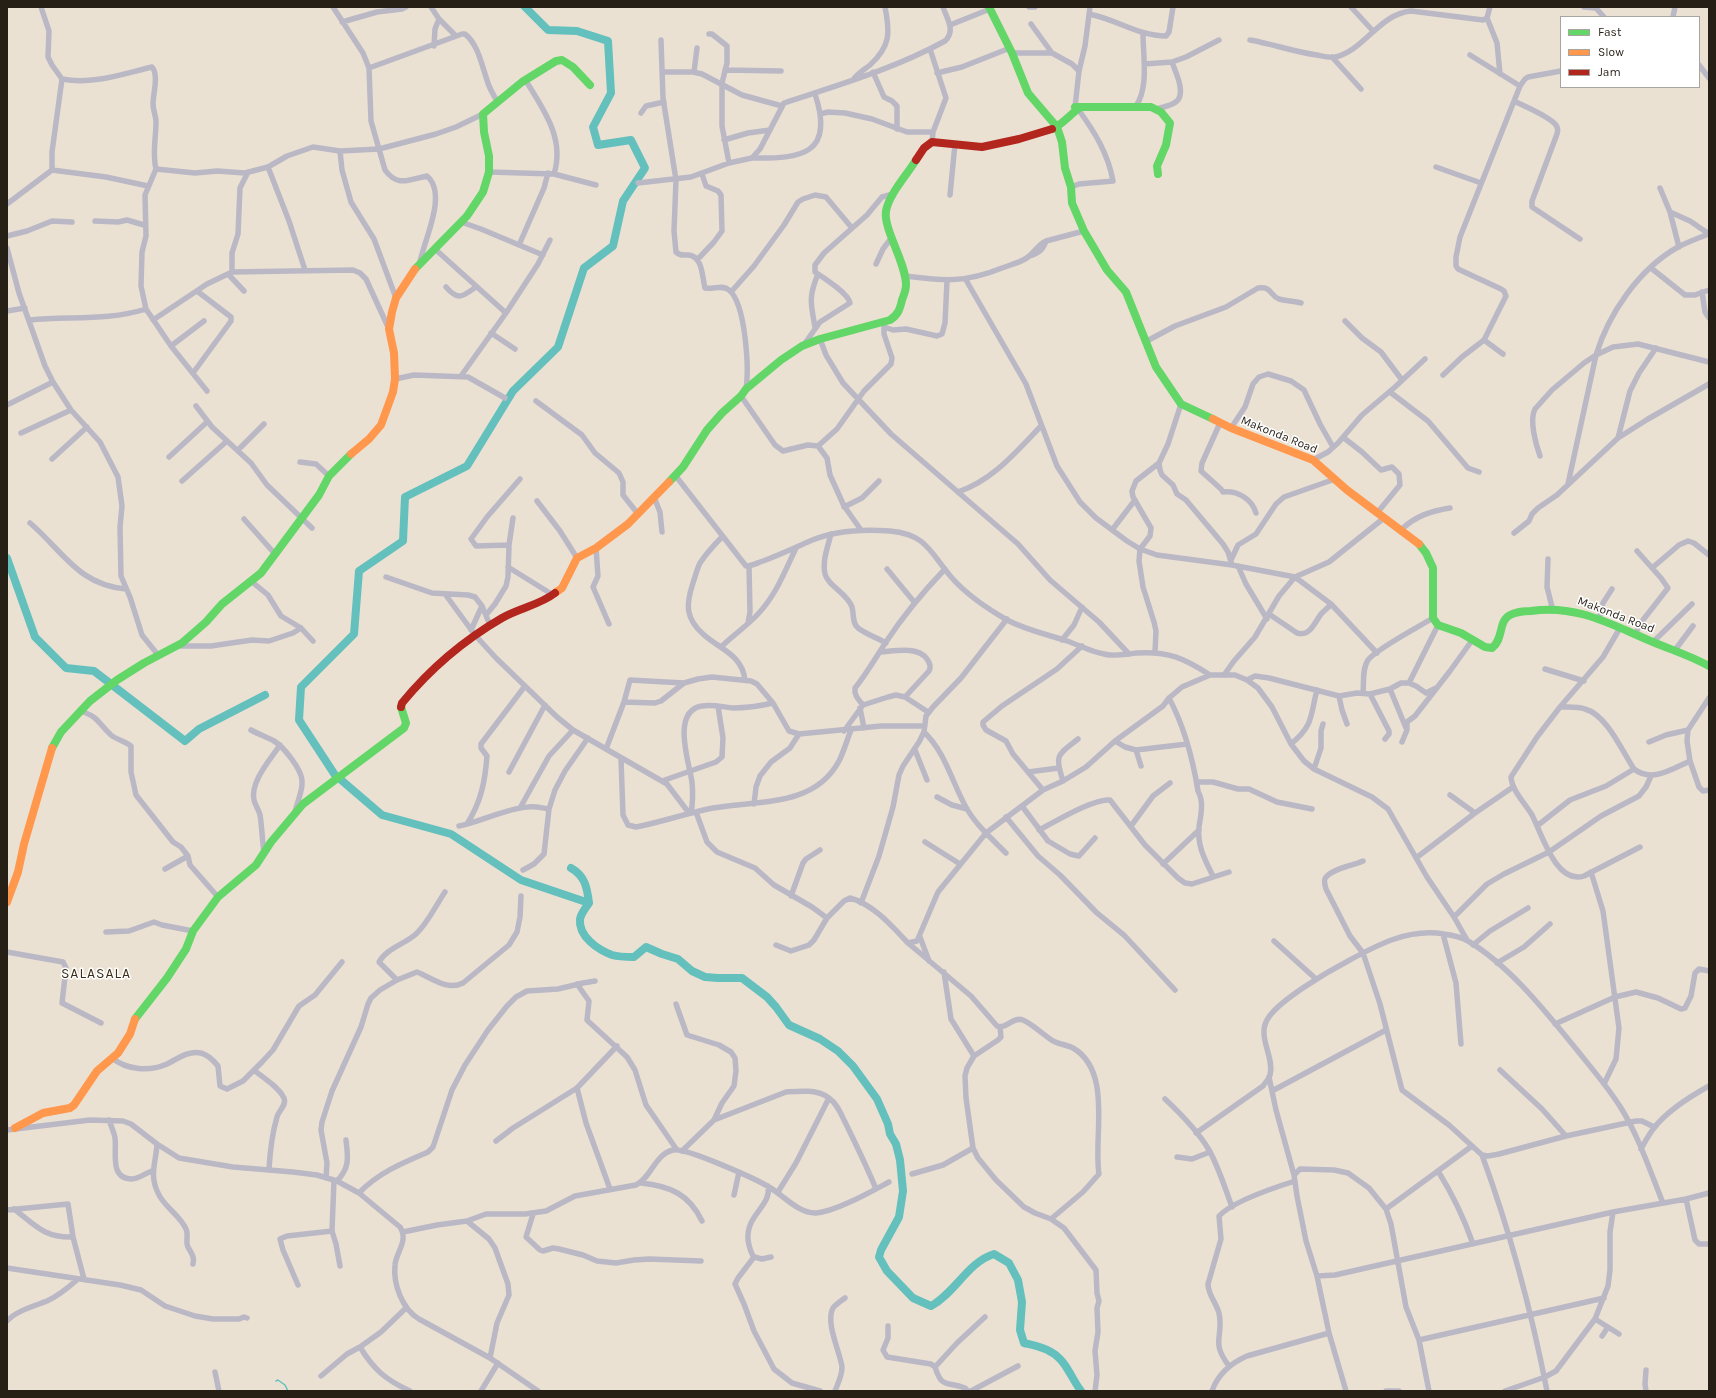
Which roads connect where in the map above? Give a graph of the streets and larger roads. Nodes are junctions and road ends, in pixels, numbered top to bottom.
1 (41, 7) edge
2 (333, 7) edge
3 (406, 7) edge
4 (431, 7) edge
5 (885, 7) edge
6 (943, 7) edge
7 (1028, 7) edge
8 (1035, 7) edge
9 (1090, 7) edge
10 (1173, 7) edge
11 (1351, 7) edge
12 (1490, 7) edge
13 (1584, 7) edge
14 (1595, 7) edge
15 (989, 8) edge
16 (376, 9) edge
17 (1089, 14) junction
18 (1603, 16) edge
19 (1487, 18) junction
20 (439, 19) junction
21 (342, 22) junction
22 (1030, 24) dead end
23 (950, 25) junction
24 (1373, 31) junction
25 (709, 34) dead end
26 (1143, 34) junction
27 (456, 36) junction
28 (661, 40) dead end
29 (1219, 40) dead end
30 (1250, 40) dead end
31 (434, 46) junction
32 (697, 48) dead end
33 (930, 49) junction
34 (1011, 50) junction
35 (1052, 53) junction
36 (1470, 56) dead end
37 (1332, 57) junction
38 (1172, 62) junction
39 (1144, 64) junction
40 (1700, 66) edge
41 (369, 68) junction
42 (725, 70) junction
43 (781, 71) dead end
44 (1079, 71) junction
45 (1560, 71) edge
46 (662, 72) junction
47 (694, 72) junction
48 (873, 72) junction
49 (937, 73) junction
50 (1500, 74) junction
51 (1709, 78) edge
52 (62, 79) junction
53 (853, 80) junction
54 (526, 81) junction
55 (590, 84) dead end
56 (722, 84) junction
57 (1520, 86) junction
58 (1361, 89) dead end
59 (815, 94) junction
60 (497, 101) junction
61 (1514, 101) junction
62 (664, 102) junction
63 (782, 106) junction
64 (1136, 106) junction
65 (1076, 108) junction
66 (1156, 109) junction
67 (641, 112) dead end
68 (483, 114) junction
69 (820, 114) junction
70 (1057, 127) junction
71 (897, 129) junction
72 (770, 130) junction
73 (933, 132) junction
74 (724, 140) junction
75 (932, 142) junction
76 (955, 144) junction
77 (379, 149) junction
78 (340, 151) junction
79 (752, 158) junction
80 (730, 163) junction
81 (268, 167) junction
82 (1436, 167) dead end
83 (156, 169) junction
84 (52, 170) junction
85 (248, 172) junction
86 (489, 172) junction
87 (548, 173) junction
88 (554, 174) junction
89 (702, 174) junction
90 (1158, 174) dead end
91 (676, 180) junction
92 (638, 183) dead end
93 (1481, 183) junction
94 (596, 185) dead end
95 (148, 186) junction
96 (1071, 187) junction
97 (1660, 188) dead end
98 (893, 194) junction
99 (950, 194) dead end
100 (7, 204) edge
101 (1670, 212) junction
102 (95, 221) dead end
103 (72, 222) dead end
104 (461, 222) junction
105 (144, 225) junction
106 (852, 228) junction
107 (1084, 232) junction
108 (1709, 234) edge
109 (7, 236) edge
110 (892, 237) junction
111 (1580, 239) dead end
112 (550, 240) dead end
113 (519, 245) junction
114 (1679, 247) junction
115 (7, 248) edge
116 (435, 249) junction
117 (543, 255) junction
118 (698, 260) junction
119 (9, 262) edge
120 (420, 262) junction
121 (876, 264) dead end
122 (1651, 268) junction
123 (305, 270) junction
124 (230, 273) junction
125 (818, 274) junction
126 (905, 276) junction
127 (966, 280) junction
128 (947, 281) junction
129 (446, 287) dead end
130 (476, 287) junction
131 (1709, 290) edge
132 (197, 291) junction
133 (244, 291) dead end
134 (731, 292) junction
135 (1702, 292) junction
136 (396, 298) junction
137 (1301, 302) dead end
138 (25, 308) junction
139 (146, 309) junction
140 (7, 311) edge
141 (506, 314) junction
142 (1708, 316) edge
143 (30, 320) junction
144 (153, 320) junction
145 (204, 321) dead end
146 (1345, 321) dead end
147 (884, 324) junction
148 (815, 327) junction
149 (389, 329) junction
150 (491, 333) junction
151 (820, 339) junction
152 (1484, 340) junction
153 (1145, 342) junction
154 (170, 346) junction
155 (802, 346) junction
156 (515, 348) dead end
157 (1656, 348) junction
158 (1503, 354) dead end
159 (1596, 355) junction
160 (1425, 359) dead end
161 (1709, 362) edge
162 (193, 374) junction
163 (461, 376) junction
164 (1443, 376) dead end
165 (395, 379) junction
166 (1402, 380) junction
167 (53, 382) junction
168 (1709, 384) edge
169 (746, 389) junction
170 (207, 391) dead end
171 (1390, 392) junction
172 (741, 396) junction
173 (504, 398) dead end
174 (858, 400) junction
175 (536, 401) dead end
176 (1181, 404) junction
177 (7, 405) edge
178 (196, 406) dead end
179 (71, 410) junction
180 (207, 422) junction
181 (1220, 423) junction
182 (264, 424) dead end
183 (1041, 426) junction
184 (87, 428) junction
185 (1231, 428) junction
186 (21, 433) dead end
187 (1344, 438) junction
188 (1618, 438) junction
189 (227, 441) junction
190 (818, 446) junction
191 (1334, 447) junction
192 (238, 450) junction
193 (1540, 456) dead end
194 (169, 457) dead end
195 (52, 459) dead end
196 (1313, 460) junction
197 (300, 462) dead end
198 (1159, 462) junction
199 (1479, 472) dead end
200 (675, 475) junction
201 (330, 476) junction
202 (520, 478) dead end
203 (1335, 479) junction
204 (182, 481) dead end
205 (879, 481) dead end
206 (1568, 484) junction
207 (958, 492) junction
208 (654, 498) junction
209 (1135, 500) junction
210 (537, 501) dead end
211 (844, 507) junction
212 (1450, 508) dead end
213 (1256, 513) dead end
214 (638, 514) junction
215 (1380, 516) junction
216 (301, 517) junction
217 (513, 518) dead end
218 (244, 520) dead end
219 (30, 522) dead end
220 (312, 528) dead end
221 (861, 530) junction
222 (1112, 530) junction
223 (1401, 530) junction
224 (662, 532) dead end
225 (1514, 533) dead end
226 (831, 534) junction
227 (722, 537) junction
228 (509, 546) junction
229 (596, 548) junction
230 (796, 548) junction
231 (1140, 550) junction
232 (1637, 551) dead end
233 (275, 554) junction
234 (1709, 555) edge
235 (577, 558) junction
236 (1548, 559) dead end
237 (1234, 564) junction
238 (508, 566) junction
239 (749, 566) junction
240 (1652, 568) junction
241 (887, 569) dead end
242 (946, 570) junction
243 (386, 577) dead end
244 (1295, 577) junction
245 (251, 581) junction
246 (126, 589) junction
247 (1612, 589) dead end
248 (445, 594) junction
249 (553, 595) junction
250 (915, 603) junction
251 (1331, 604) junction
252 (1692, 604) dead end
253 (482, 606) junction
254 (1082, 607) junction
255 (1552, 607) junction
256 (486, 615) junction
257 (1268, 616) junction
258 (1433, 618) junction
259 (1599, 619) junction
260 (1007, 620) junction
261 (748, 623) junction
262 (609, 624) dead end
263 (490, 625) junction
264 (1438, 625) junction
265 (1693, 626) dead end
266 (301, 628) junction
267 (1620, 628) junction
268 (473, 632) junction
269 (1635, 634) junction
270 (1473, 639) junction
271 (1062, 640) junction
272 (313, 641) dead end
273 (886, 642) junction
274 (1653, 642) junction
275 (175, 646) junction
276 (1082, 646) junction
277 (721, 647) junction
278 (1675, 650) junction
279 (881, 652) junction
280 (1155, 652) junction
281 (1376, 653) junction
282 (1129, 654) junction
283 (158, 655) junction
284 (1709, 666) edge
285 (1545, 669) dead end
286 (1210, 675) junction
287 (1224, 675) junction
288 (745, 680) junction
289 (1247, 680) junction
290 (1584, 681) junction
291 (684, 683) junction
292 (1409, 683) junction
293 (525, 686) junction
294 (1436, 688) junction
295 (1390, 689) junction
296 (1317, 690) junction
297 (1364, 693) junction
298 (1370, 694) junction
299 (1339, 696) junction
300 (905, 697) junction
301 (1169, 698) junction
302 (1709, 698) edge
303 (624, 702) junction
304 (772, 703) junction
305 (545, 705) junction
306 (718, 706) junction
307 (861, 707) junction
308 (1560, 707) junction
309 (81, 711) junction
310 (928, 712) junction
311 (1323, 724) dead end
312 (1347, 724) dead end
313 (864, 728) junction
314 (924, 729) junction
315 (251, 730) dead end
316 (573, 730) junction
317 (851, 730) junction
318 (1407, 730) junction
319 (1688, 730) junction
320 (843, 731) junction
321 (799, 734) junction
322 (588, 738) junction
323 (1078, 738) dead end
324 (1385, 739) dead end
325 (1115, 741) junction
326 (1402, 742) dead end
327 (1649, 742) dead end
328 (1187, 744) junction
329 (1291, 744) junction
330 (280, 745) junction
331 (606, 749) junction
332 (915, 750) junction
333 (1136, 750) junction
334 (620, 759) junction
335 (1690, 761) junction
336 (1142, 766) dead end
337 (1059, 768) junction
338 (1314, 769) junction
339 (1634, 769) junction
340 (690, 770) junction
341 (509, 772) dead end
342 (1028, 772) junction
343 (1651, 776) junction
344 (927, 780) dead end
345 (662, 781) junction
346 (1063, 781) junction
347 (1198, 782) junction
348 (1170, 783) dead end
349 (1513, 787) junction
350 (1043, 790) junction
351 (1709, 790) edge
352 (1450, 795) dead end
353 (937, 797) dead end
354 (754, 804) junction
355 (1022, 806) junction
356 (520, 808) junction
357 (549, 809) junction
358 (968, 809) junction
359 (1312, 809) dead end
360 (295, 812) junction
361 (692, 812) junction
362 (1475, 813) junction
363 (1006, 817) junction
364 (467, 824) junction
365 (459, 826) dead end
366 (1131, 826) junction
367 (1537, 826) junction
368 (1039, 830) junction
369 (1199, 830) junction
370 (986, 833) junction
371 (1096, 838) dead end
372 (925, 842) dead end
373 (1640, 847) dead end
374 (820, 850) dead end
375 (264, 852) junction
376 (1549, 852) junction
377 (1006, 853) dead end
378 (188, 856) junction
379 (1416, 858) junction
380 (1363, 861) dead end
381 (960, 864) junction
382 (1163, 864) junction
383 (166, 869) dead end
384 (523, 870) dead end
385 (1229, 872) dead end
386 (1591, 872) junction
387 (1213, 876) junction
388 (445, 892) dead end
389 (522, 896) dead end
390 (790, 896) junction
391 (218, 897) junction
392 (7, 902) edge
393 (861, 903) junction
394 (1528, 908) dead end
395 (1454, 917) junction
396 (827, 918) junction
397 (1550, 924) dead end
398 (193, 931) junction
399 (106, 932) dead end
400 (1443, 934) junction
401 (920, 937) junction
402 (1467, 940) junction
403 (1274, 941) dead end
404 (908, 943) junction
405 (776, 945) dead end
406 (1473, 946) junction
407 (7, 952) edge
408 (1363, 953) junction
409 (929, 961) junction
410 (342, 962) dead end
411 (1497, 963) junction
412 (944, 971) junction
413 (1709, 971) edge
414 (1316, 979) junction
415 (396, 980) junction
416 (594, 982) dead end
417 (578, 984) junction
418 (1175, 990) dead end
419 (1614, 997) junction
420 (676, 1004) dead end
421 (101, 1023) dead end
422 (1555, 1024) junction
423 (1000, 1027) junction
424 (1386, 1030) junction
425 (1461, 1044) dead end
426 (617, 1046) junction
427 (974, 1056) junction
428 (112, 1058) junction
429 (254, 1070) junction
430 (1500, 1070) dead end
431 (1269, 1077) junction
432 (1604, 1084) junction
433 (1709, 1086) edge
434 (577, 1088) junction
435 (1272, 1091) junction
436 (829, 1098) junction
437 (1165, 1099) dead end
438 (109, 1120) junction
439 (714, 1120) junction
440 (1629, 1122) junction
441 (1654, 1127) junction
442 (11, 1129) edge
443 (1196, 1133) junction
444 (1566, 1136) junction
445 (346, 1140) dead end
446 (496, 1141) dead end
447 (157, 1144) junction
448 (1472, 1146) junction
449 (973, 1148) junction
450 (1641, 1149) junction
451 (679, 1150) junction
452 (1210, 1152) junction
453 (1482, 1155) junction
454 (1177, 1157) dead end
455 (269, 1169) junction
456 (152, 1171) junction
457 (1438, 1171) junction
458 (739, 1172) junction
459 (912, 1174) dead end
460 (326, 1178) junction
461 (1294, 1178) junction
462 (335, 1181) junction
463 (889, 1182) dead end
464 (641, 1183) junction
465 (768, 1186) junction
466 (610, 1189) junction
467 (876, 1189) junction
468 (778, 1192) junction
469 (359, 1193) junction
470 (1709, 1193) edge
471 (734, 1195) dead end
472 (1686, 1199) junction
473 (1663, 1203) junction
474 (1232, 1207) junction
475 (14, 1209) junction
476 (1386, 1209) junction
477 (7, 1210) edge
478 (1613, 1212) junction
479 (534, 1214) junction
480 (1051, 1219) junction
481 (467, 1221) junction
482 (702, 1221) dead end
483 (332, 1231) junction
484 (403, 1232) junction
485 (1509, 1236) junction
486 (73, 1237) junction
487 (1473, 1244) junction
488 (1709, 1244) edge
489 (754, 1257) junction
490 (771, 1257) dead end
491 (701, 1261) dead end
492 (1396, 1262) junction
493 (193, 1264) dead end
494 (340, 1266) dead end
495 (7, 1268) edge
496 (1317, 1276) junction
497 (81, 1279) junction
498 (298, 1285) dead end
499 (845, 1298) dead end
500 (1604, 1298) junction
501 (406, 1308) junction
502 (1531, 1315) junction
503 (247, 1318) dead end
504 (985, 1318) dead end
505 (1595, 1319) junction
506 (7, 1321) edge
507 (888, 1326) dead end
508 (1608, 1327) junction
509 (1329, 1333) junction
510 (1619, 1334) dead end
511 (1602, 1336) dead end
512 (1419, 1340) junction
513 (360, 1348) junction
514 (490, 1358) junction
515 (498, 1363) junction
516 (1018, 1366) dead end
517 (1230, 1366) junction
518 (935, 1367) junction
519 (1646, 1370) dead end
520 (215, 1372) dead end
521 (321, 1376) dead end
522 (1545, 1377) junction
523 (1095, 1390) edge
524 (219, 1391) edge
525 (410, 1391) edge
526 (481, 1391) edge
527 (538, 1391) edge
528 (820, 1391) edge
529 (835, 1391) edge
530 (968, 1391) edge
531 (972, 1391) edge
532 (1212, 1391) edge
533 (1346, 1391) edge
534 (1386, 1391) edge
535 (1399, 1391) edge
536 (1429, 1391) edge
537 (1504, 1391) edge
538 (1547, 1391) edge
539 (1646, 1391) edge

1 - 52 street
2 - 21 street
3 - 16 street
4 - 20 street
5 - 53 street
6 - 23 street
7 - 8 street
9 - 17 street
10 - 26 street
11 - 24 street
12 - 19 street
13 - 14 street
14 - 18 street
15 - 23 street
15 - 34 street, Makonda Road
16 - 21 street
17 - 26 street
17 - 44 street
19 - 24 street
19 - 50 street
20 - 27 street
20 - 31 street
21 - 41 street
22 - 35 street
23 - 33 street
24 - 37 street
25 - 42 street
26 - 39 street
27 - 31 street
27 - 60 street
28 - 46 street
29 - 38 street
30 - 37 street
31 - 41 street
32 - 47 street
33 - 48 street
33 - 49 street
34 - 35 street
34 - 49 street
34 - 70 street, Makonda Road
35 - 44 street
36 - 50 street
37 - 58 street
38 - 39 street
38 - 66 street
39 - 64 street
40 - 51 street
41 - 77 street
42 - 43 street
42 - 56 street
44 - 65 street
45 - 57 street
46 - 47 street
46 - 62 street
47 - 56 street
48 - 53 street
48 - 71 street
49 - 73 street
50 - 57 street
52 - 83 street
52 - 84 street
53 - 59 street
54 - 55 street
54 - 60 street
54 - 88 street
56 - 63 street
56 - 74 street
57 - 61 street
59 - 63 street
59 - 69 street
60 - 68 street
61 - 93 street
61 - 111 street
62 - 67 street
62 - 91 street
63 - 72 street
64 - 65 street
64 - 66 street
65 - 70 street
65 - 96 street
66 - 90 street
68 - 77 street
68 - 86 street
69 - 71 street
69 - 79 street
70 - 76 street
70 - 96 street, Makonda Road
71 - 73 street
72 - 74 street
72 - 79 street
73 - 75 street
74 - 80 street
75 - 76 street
75 - 98 street
76 - 99 street
77 - 78 street
77 - 120 street
78 - 81 street
78 - 136 street
79 - 80 street
80 - 89 street
81 - 85 street
81 - 123 street
82 - 93 street
83 - 85 street
83 - 95 street
84 - 95 street
84 - 100 street
85 - 124 street
86 - 87 street
86 - 104 street
87 - 88 street
87 - 113 street
88 - 94 street
89 - 91 street
89 - 118 street
91 - 92 street
91 - 118 street
93 - 152 street
95 - 105 street
96 - 107 street, Makonda Road
97 - 101 street
98 - 106 street
98 - 110 street
101 - 108 street
101 - 114 street
102 - 105 street
103 - 109 street
104 - 113 street
104 - 116 street
105 - 139 street
106 - 125 street
106 - 134 street
107 - 127 street
107 - 153 street, Makonda Road
108 - 114 street
110 - 121 street
110 - 126 street
112 - 117 street
113 - 117 street
114 - 122 street
115 - 119 street
116 - 120 street
116 - 130 street
117 - 141 street
118 - 134 street
119 - 138 street
120 - 136 street
122 - 135 street
122 - 159 street
123 - 124 street
123 - 149 street
124 - 132 street
124 - 133 street
125 - 148 street
125 - 148 street
126 - 128 street
126 - 147 street
127 - 128 street
127 - 183 street
128 - 147 street
129 - 130 street
130 - 141 street
131 - 135 street
132 - 144 street
132 - 162 street
134 - 169 street
135 - 142 street
136 - 149 street
137 - 153 street
138 - 140 street
138 - 143 street
139 - 143 street
139 - 144 street
141 - 150 street
143 - 167 street
144 - 154 street
145 - 154 street
146 - 166 street
147 - 151 street
147 - 174 street
148 - 155 street
149 - 165 street
150 - 156 street
150 - 163 street
151 - 155 street
151 - 174 street
152 - 158 street
152 - 164 street
153 - 176 street, Makonda Road
154 - 162 street
155 - 169 street
157 - 159 street
157 - 161 street
157 - 188 street
159 - 193 street
159 - 206 street
160 - 166 street
162 - 170 street
163 - 165 street
163 - 173 street
165 - 201 street
166 - 171 street
167 - 177 street
167 - 179 street
168 - 188 street
169 - 172 street
171 - 187 street
171 - 199 street
172 - 190 street
172 - 200 street
174 - 190 street
174 - 207 street
175 - 214 street
176 - 181 street, Makonda Road
176 - 198 street
178 - 180 street
179 - 184 street
179 - 186 street
180 - 189 street
180 - 194 street
181 - 185 street, Makonda Road
181 - 213 street
182 - 192 street
183 - 207 street
183 - 222 street
184 - 195 street
184 - 246 street
185 - 191 street
185 - 196 street, Makonda Road
187 - 191 street
187 - 215 street
188 - 206 street
189 - 192 street
189 - 204 street
190 - 211 street
191 - 196 street
192 - 216 street
196 - 203 street, Makonda Road
197 - 201 street
198 - 209 street
198 - 237 street
200 - 208 street
200 - 227 street
201 - 216 street
202 - 228 street
203 - 215 street, Makonda Road
203 - 237 street
205 - 211 street
206 - 225 street
207 - 254 street
208 - 214 street
208 - 224 street
209 - 222 street
209 - 231 street
210 - 235 street
211 - 221 street
212 - 223 street
214 - 229 street
215 - 223 street, Makonda Road
215 - 244 street
216 - 220 street
216 - 233 street
217 - 228 street
218 - 233 street
219 - 246 street
221 - 226 street
221 - 242 street
222 - 231 street
223 - 258 street, Makonda Road
226 - 230 street
226 - 273 street
227 - 239 street
227 - 277 street
228 - 238 street
229 - 235 street
229 - 262 street
230 - 239 street
230 - 261 street
231 - 237 street
231 - 280 street
232 - 240 street
233 - 245 street
234 - 240 street
235 - 249 street
236 - 255 street
237 - 244 street
237 - 257 street
238 - 249 street
238 - 256 street
239 - 261 street
240 - 269 street
241 - 250 street
242 - 250 street
242 - 260 street
243 - 248 street
244 - 251 street
244 - 257 street
245 - 266 street
245 - 275 street
246 - 283 street
247 - 259 street
248 - 253 street
248 - 268 street
249 - 263 street
250 - 273 street
251 - 257 street
251 - 281 street
252 - 274 street
253 - 256 street
253 - 268 street
254 - 271 street
254 - 282 street
255 - 259 street, Makonda Road
255 - 270 street, Makonda Road
256 - 263 street
257 - 287 street
258 - 264 street
258 - 281 street
259 - 267 street, Makonda Road
260 - 271 street
260 - 310 street
261 - 277 street
263 - 268 street
264 - 270 street, Makonda Road
264 - 292 street
265 - 278 street
266 - 272 street
266 - 275 street
267 - 269 street, Makonda Road
267 - 290 street
268 - 293 street
268 - 360 street
269 - 274 street, Makonda Road
270 - 294 street
271 - 276 street
273 - 279 street
274 - 278 street, Makonda Road
275 - 283 street
276 - 282 street
276 - 342 street
277 - 288 street
278 - 284 street, Makonda Road
279 - 300 street
279 - 307 street
280 - 282 street
280 - 286 street
281 - 297 street
283 - 309 street
285 - 290 street
286 - 287 street
286 - 301 street
287 - 289 street
288 - 291 street
288 - 304 street
289 - 296 street
289 - 329 street
290 - 308 street
291 - 303 street
291 - 303 street
292 - 294 street
292 - 295 street
293 - 305 street
293 - 364 street
294 - 318 street
295 - 298 street
295 - 318 street
296 - 299 street
296 - 329 street
297 - 298 street
297 - 299 street
298 - 324 street
299 - 312 street
300 - 307 street
300 - 310 street
301 - 325 street
301 - 328 street
302 - 319 street
303 - 331 street
304 - 306 street
304 - 321 street
305 - 316 street
305 - 341 street
306 - 340 street
306 - 340 street
307 - 313 street
307 - 320 street
308 - 339 street
308 - 349 street
309 - 378 street
309 - 392 street
310 - 314 street
311 - 338 street
313 - 314 street
313 - 317 street
314 - 332 street
314 - 358 street
315 - 330 street
316 - 322 street
316 - 356 street
317 - 320 street
317 - 354 street
318 - 326 street
319 - 327 street
319 - 335 street
320 - 321 street
321 - 354 street
322 - 331 street
322 - 357 street
323 - 337 street
325 - 333 street
325 - 346 street
328 - 333 street
328 - 347 street
329 - 338 street
330 - 360 street
330 - 375 street
331 - 334 street
332 - 344 street
332 - 393 street
333 - 336 street
334 - 345 street
334 - 361 street
335 - 343 street
335 - 351 street
337 - 342 street
337 - 346 street
338 - 379 street
339 - 343 street
339 - 367 street
340 - 345 street
340 - 361 street
342 - 350 street
343 - 376 street
345 - 361 street
346 - 350 street
347 - 359 street
347 - 369 street
348 - 366 street
349 - 362 street
349 - 367 street
350 - 355 street
352 - 362 street
353 - 358 street
354 - 361 street
355 - 363 street
355 - 368 street
356 - 357 street
356 - 364 street
357 - 384 street
358 - 370 street
360 - 375 street
361 - 390 street
362 - 379 street
363 - 370 street
363 - 418 street
364 - 365 street
366 - 368 street
366 - 382 street
367 - 376 street
368 - 371 street
369 - 382 street
369 - 387 street
370 - 377 street
370 - 381 street
372 - 381 street
373 - 386 street
374 - 390 street
375 - 391 street
376 - 386 street
376 - 395 street
378 - 383 street
378 - 391 street
379 - 395 street
380 - 408 street
381 - 401 street
382 - 387 street
385 - 387 street
386 - 419 street
388 - 415 street
389 - 415 street
390 - 396 street
391 - 398 street
393 - 396 street
393 - 404 street
394 - 406 street
395 - 402 street
396 - 405 street
397 - 411 street
398 - 399 street
398 - 428 street
400 - 402 street
400 - 408 street
400 - 425 street
401 - 404 street
401 - 409 street
402 - 406 street
403 - 414 street
404 - 409 street
406 - 411 street
407 - 421 street
408 - 414 street
408 - 424 street
409 - 412 street
410 - 429 street
411 - 422 street
412 - 423 street
412 - 427 street
413 - 419 street
414 - 431 street
415 - 460 street
416 - 417 street
417 - 426 street
417 - 469 street
419 - 422 street
419 - 432 street
420 - 439 street
422 - 432 street
423 - 427 street
423 - 480 street
424 - 435 street
424 - 448 street
426 - 434 street
426 - 451 street
427 - 449 street
428 - 429 street
428 - 442 street
429 - 455 street
430 - 444 street
431 - 435 street
431 - 443 street
432 - 440 street
433 - 441 street
434 - 446 street
434 - 466 street
435 - 461 street
436 - 439 street
436 - 467 street
436 - 468 street
437 - 443 street
438 - 442 street
438 - 447 street
438 - 456 street
439 - 451 street
440 - 441 street
440 - 444 street
440 - 450 street
441 - 450 street
443 - 452 street
444 - 453 street
445 - 462 street
447 - 455 street
447 - 456 street
448 - 453 street
448 - 457 street
449 - 459 street
449 - 480 street
450 - 473 street
451 - 458 street
451 - 464 street
452 - 454 street
452 - 474 street
453 - 485 street
455 - 460 street
456 - 493 street
457 - 476 street
457 - 487 street
458 - 465 street
458 - 471 street
460 - 462 street
461 - 474 street
461 - 476 street
461 - 496 street
462 - 469 street
462 - 483 street
463 - 467 street
464 - 466 street
464 - 482 street
465 - 468 street
465 - 489 street
466 - 479 street
467 - 468 street
469 - 484 street
470 - 472 street
472 - 473 street
472 - 488 street
473 - 478 street
474 - 517 street
475 - 477 street
475 - 486 street
475 - 486 street
476 - 492 street
478 - 485 street
478 - 500 street
479 - 481 street
479 - 491 street
480 - 523 street
481 - 484 street
481 - 514 street
483 - 494 street
483 - 498 street
484 - 501 street
485 - 487 street
485 - 502 street
486 - 497 street
487 - 492 street
489 - 490 street
489 - 528 street
492 - 496 street
492 - 512 street
495 - 497 street
496 - 509 street
497 - 503 street
497 - 506 street
499 - 529 street
500 - 502 street
500 - 505 street
501 - 513 street
501 - 514 street
502 - 512 street
502 - 522 street
504 - 518 street
505 - 508 street
505 - 522 street
507 - 518 street
508 - 510 street
508 - 511 street
509 - 517 street
509 - 533 street
512 - 536 street
513 - 521 street
513 - 525 street
514 - 515 street
515 - 526 street
515 - 527 street
516 - 531 street
517 - 532 street
518 - 530 street
519 - 539 street
520 - 524 street
522 - 537 street
522 - 538 street
534 - 535 street

